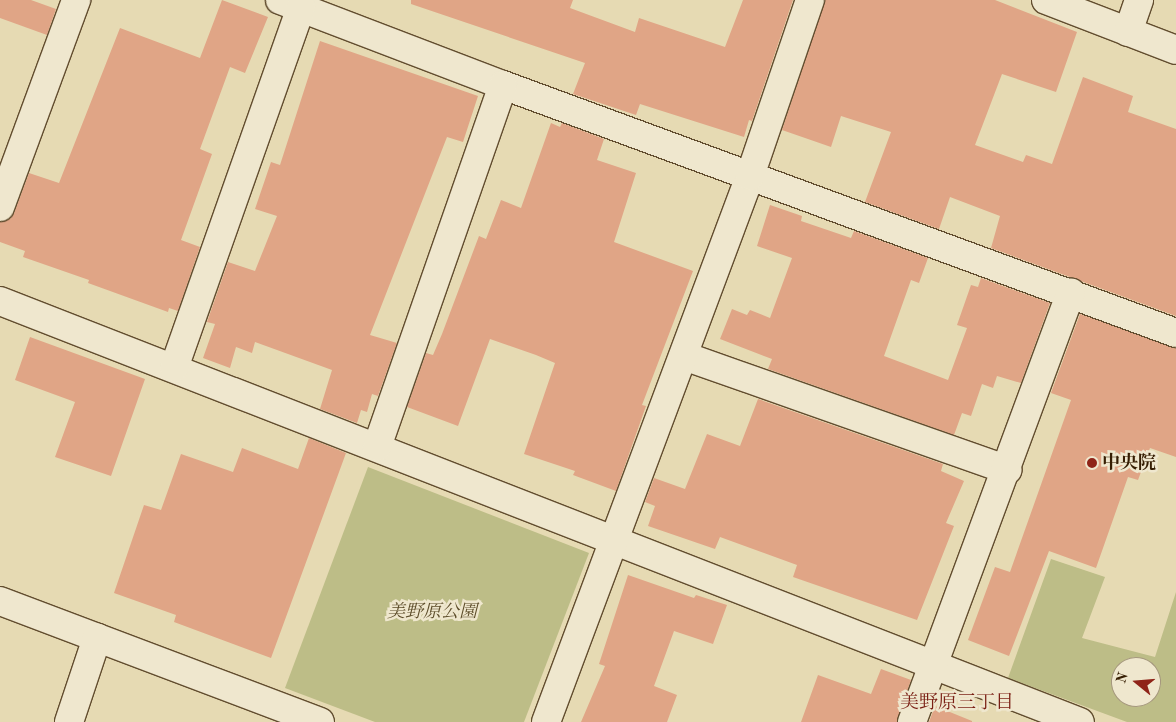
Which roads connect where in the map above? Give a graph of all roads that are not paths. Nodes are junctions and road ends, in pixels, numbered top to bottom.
1 (76, 0) edge
2 (810, 0) edge
3 (1046, 0) edge
4 (1139, 0) edge
5 (291, 4) edge
6 (1128, 32) junction
7 (1176, 50) edge
8 (503, 85) junction
9 (750, 176) junction
10 (0, 207) edge
11 (1071, 293) junction
12 (0, 301) edge
13 (1176, 333) edge
14 (684, 356) junction
15 (174, 368) junction
16 (377, 447) junction
17 (1006, 470) junction
18 (615, 540) junction
19 (0, 601) edge
20 (97, 638) junction
21 (934, 666) junction
22 (68, 722) edge
23 (320, 722) edge
24 (546, 722) edge
25 (912, 722) edge
26 (1080, 722) edge

1 - 10 street
2 - 9 street
3 - 6 street
4 - 6 street
5 - 8 street
5 - 15 street
6 - 7 street
8 - 9 street
8 - 16 street
9 - 11 street
9 - 14 street
11 - 13 street
11 - 17 street
12 - 15 street
14 - 17 street
14 - 18 street
15 - 16 street
16 - 18 street
17 - 21 street
18 - 21 street
18 - 24 street
19 - 20 street
20 - 22 street
20 - 23 street
21 - 25 street
21 - 26 street

